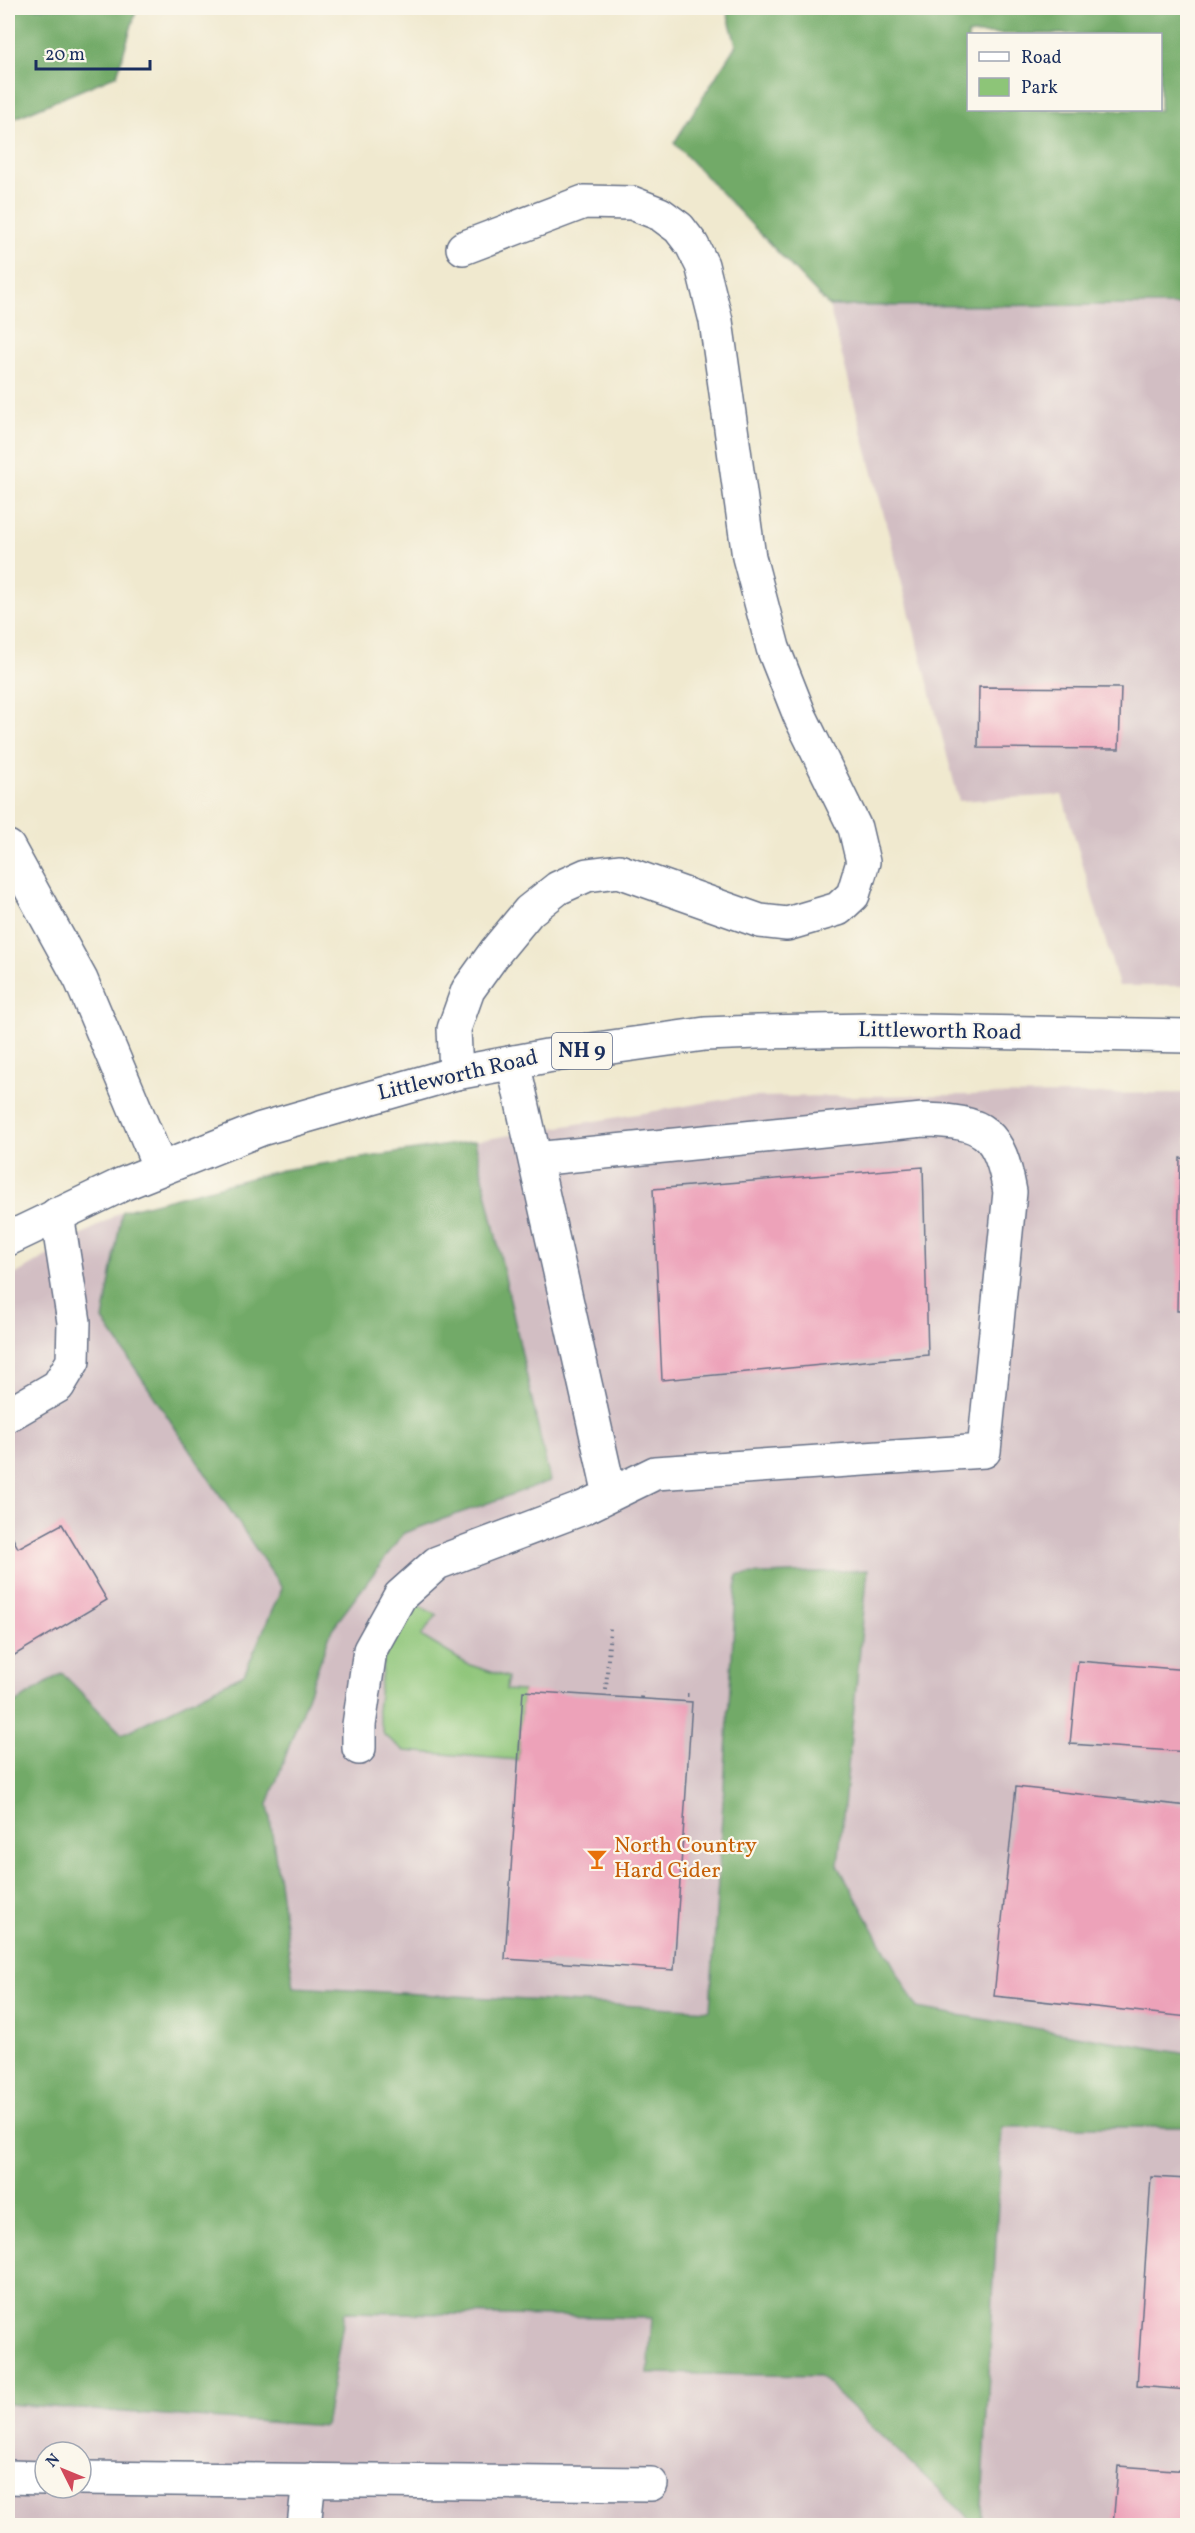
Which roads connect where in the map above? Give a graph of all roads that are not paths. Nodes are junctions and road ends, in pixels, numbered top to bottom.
1 (463, 248) dead end
2 (8, 847) edge
3 (1188, 1036) edge
4 (513, 1062) junction
5 (456, 1073) junction
6 (535, 1159) junction
7 (160, 1168) junction
8 (57, 1214) junction
9 (8, 1239) edge
10 (8, 1415) edge
11 (610, 1495) junction
12 (359, 1748) dead end
13 (8, 2477) edge
14 (33, 2478) edge
15 (93, 2478) edge
16 (309, 2481) junction
17 (651, 2484) dead end
18 (304, 2526) edge

1 - 5 main road
2 - 7 main road
3 - 4 main road, Littleworth Road / NH 9
4 - 5 main road, Littleworth Road / NH 9
4 - 6 main road
5 - 7 main road, Littleworth Road / NH 9
6 - 11 main road
6 - 11 main road
7 - 8 main road, Littleworth Road / NH 9
8 - 9 main road, Littleworth Road / NH 9
8 - 10 main road
11 - 12 main road
13 - 14 main road
15 - 16 main road
16 - 17 main road
16 - 18 main road

